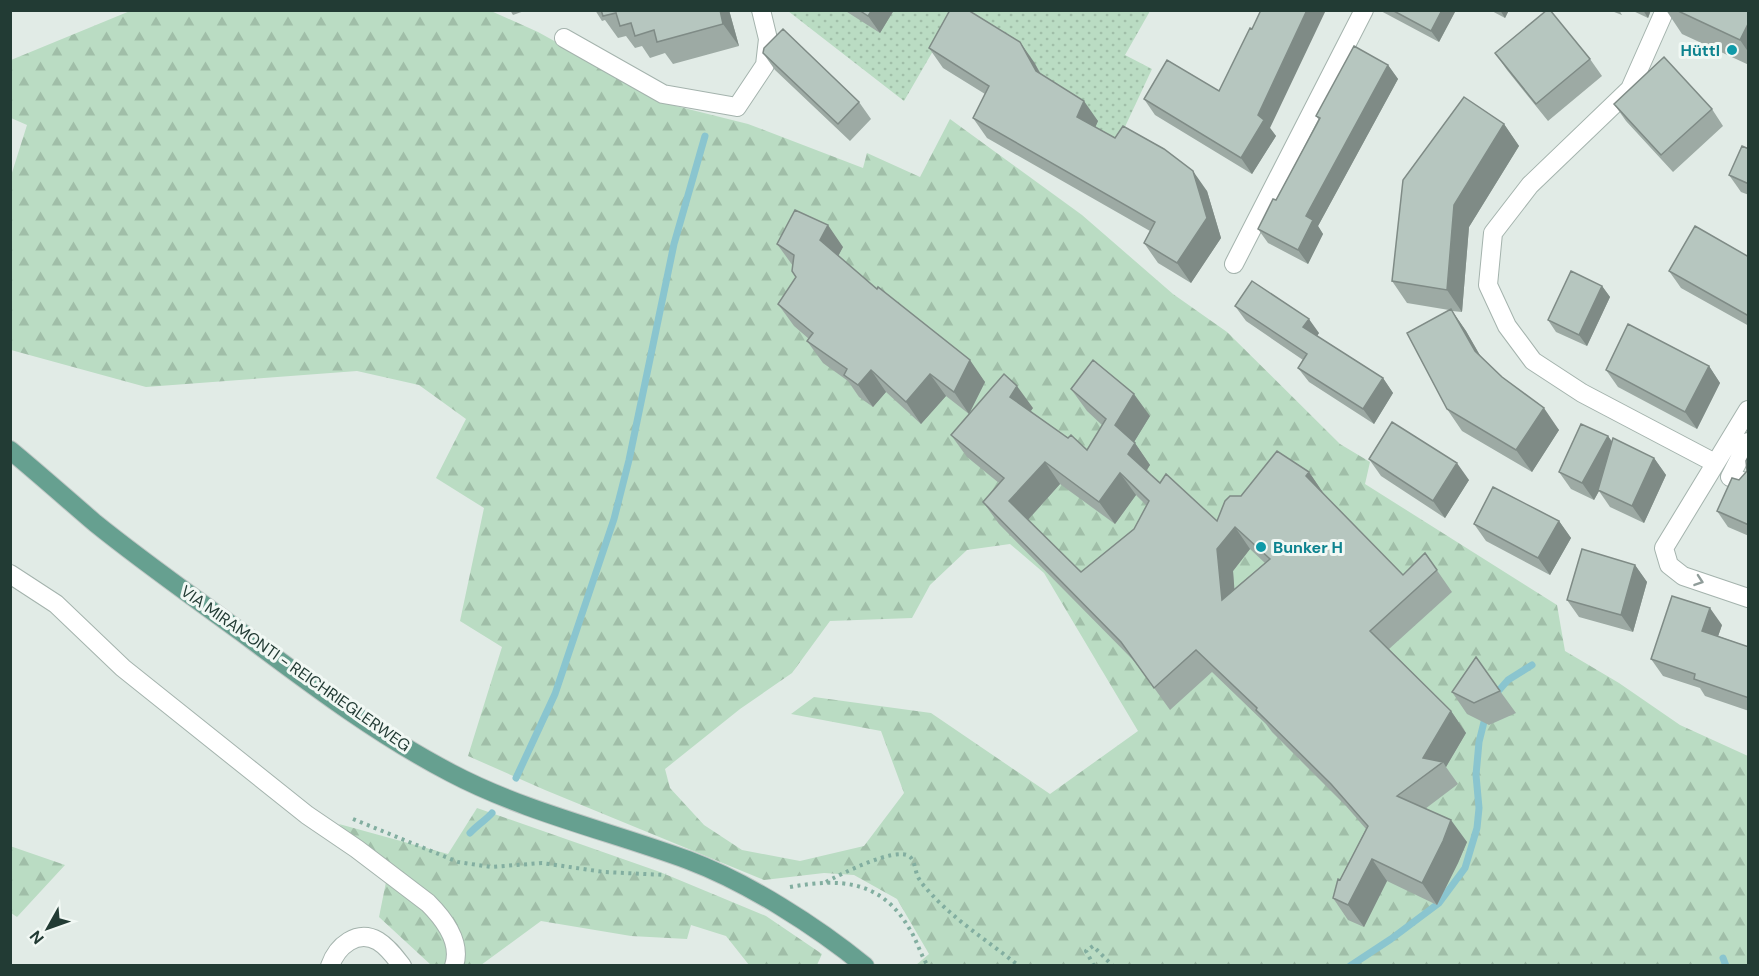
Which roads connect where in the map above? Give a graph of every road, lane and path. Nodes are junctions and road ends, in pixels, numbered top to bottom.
1 (761, 10) edge
2 (1364, 10) edge
3 (1665, 10) edge
4 (564, 38) dead end
5 (1234, 264) dead end
6 (1749, 410) edge
7 (1749, 442) edge
8 (10, 450) edge
9 (1715, 463) junction
10 (1749, 483) edge
11 (10, 574) edge
12 (1749, 598) edge
13 (346, 816) dead end
14 (674, 876) dead end
15 (826, 882) junction
16 (781, 889) dead end
17 (330, 966) edge
18 (402, 966) edge
19 (454, 966) edge
20 (866, 966) edge
21 (928, 966) edge
22 (1018, 966) edge
23 (1094, 966) edge
24 (1113, 966) edge

1 - 4 street
2 - 5 street
3 - 9 street
6 - 9 street
7 - 10 street
8 - 20 main road, VIA MIRAMONTI - REICHRIEGLERWEG
9 -> 12 street
11 - 19 street
13 - 14 path
15 - 16 path
15 - 21 path
15 - 22 path
17 - 18 street
23 - 24 path

